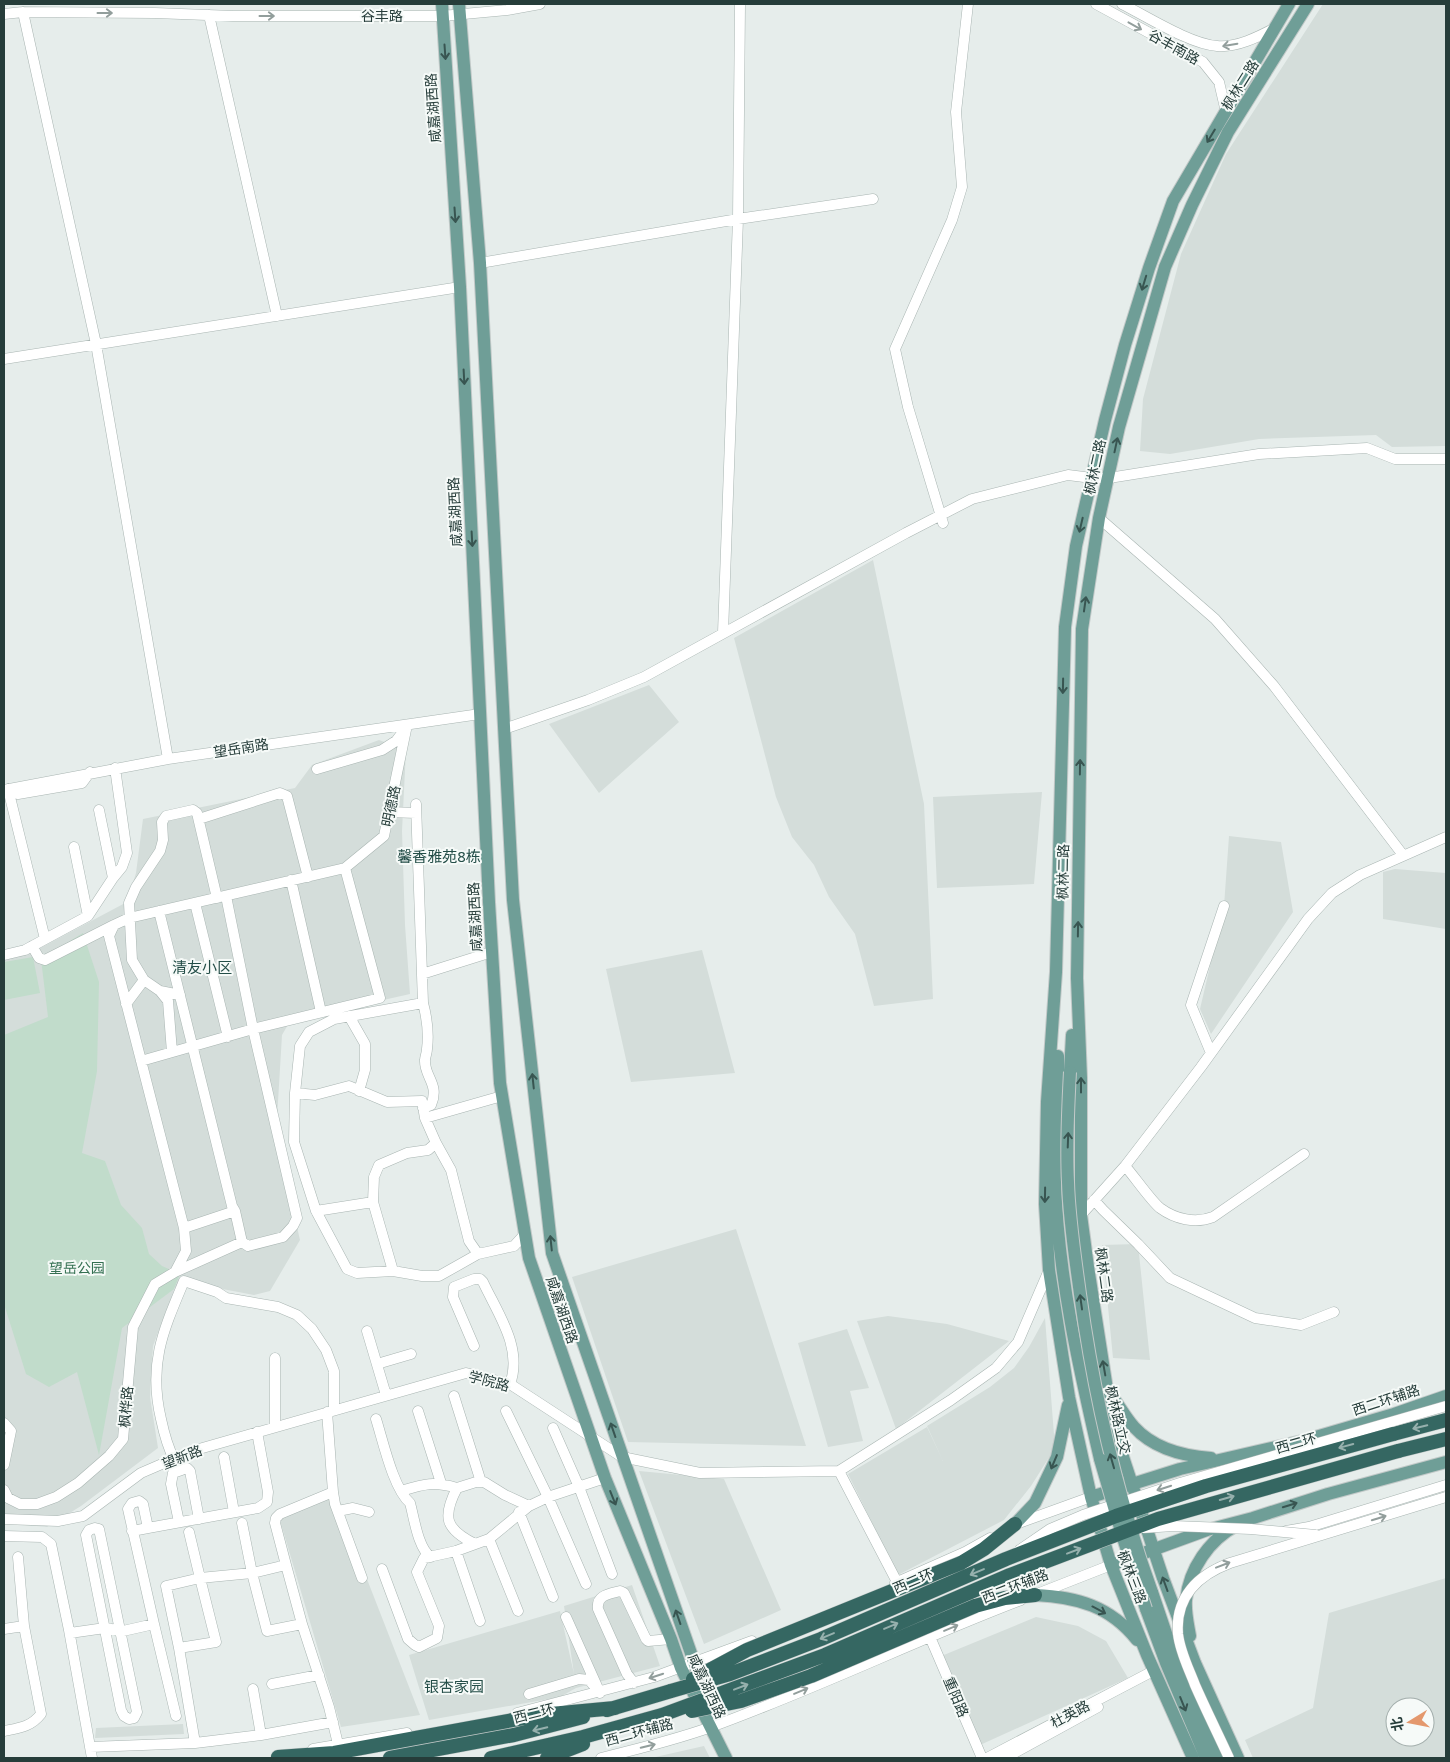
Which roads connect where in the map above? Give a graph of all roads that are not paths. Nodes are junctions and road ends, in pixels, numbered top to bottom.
1 (540, 4) edge
2 (740, 4) edge
3 (968, 4) edge
4 (1096, 4) edge
5 (1122, 4) edge
6 (1290, 4) edge
7 (1308, 4) edge
8 (459, 9) edge
9 (442, 10) edge
10 (23, 12) junction
11 (4, 14) edge
12 (209, 15) junction
13 (1275, 28) junction
14 (1226, 112) junction
15 (873, 199) dead end
16 (738, 219) junction
17 (480, 263) junction
18 (460, 287) junction
19 (277, 316) junction
20 (96, 344) junction
21 (4, 359) edge
22 (1446, 460) edge
23 (1092, 478) junction
24 (1109, 478) junction
25 (1099, 518) junction
26 (942, 519) junction
27 (723, 633) junction
28 (480, 714) junction
29 (408, 725) junction
30 (504, 729) junction
31 (168, 759) junction
32 (115, 768) junction
33 (317, 769) dead end
34 (5, 791) edge
35 (99, 810) dead end
36 (389, 812) junction
37 (199, 820) junction
38 (1446, 837) edge
39 (74, 847) dead end
40 (1403, 855) junction
41 (345, 868) junction
42 (308, 877) junction
43 (113, 878) junction
44 (291, 880) junction
45 (222, 897) junction
46 (195, 903) junction
47 (1224, 906) dead end
48 (160, 911) junction
49 (88, 916) junction
50 (130, 918) junction
51 (114, 925) junction
52 (45, 939) junction
53 (32, 946) junction
54 (492, 952) junction
55 (4, 955) edge
56 (1056, 972) junction
57 (422, 974) junction
58 (1077, 978) junction
59 (144, 980) junction
60 (160, 991) junction
61 (180, 995) junction
62 (422, 1003) junction
63 (126, 1004) junction
64 (321, 1012) junction
65 (349, 1016) junction
66 (253, 1029) junction
67 (228, 1037) junction
68 (193, 1046) junction
69 (172, 1052) junction
70 (1211, 1053) junction
71 (141, 1061) junction
72 (1064, 1074) junction
73 (359, 1091) junction
74 (295, 1093) junction
75 (502, 1096) junction
76 (424, 1113) junction
77 (436, 1143) junction
78 (1304, 1154) dead end
79 (1125, 1166) junction
80 (1094, 1200) junction
81 (373, 1202) junction
82 (235, 1211) junction
83 (316, 1211) junction
84 (1082, 1215) junction
85 (184, 1228) junction
86 (524, 1234) junction
87 (242, 1242) junction
88 (478, 1254) junction
89 (1049, 1270) junction
90 (393, 1271) junction
91 (175, 1272) junction
92 (1334, 1312) dead end
93 (367, 1330) dead end
94 (474, 1346) dead end
95 (411, 1354) dead end
96 (275, 1358) dead end
97 (377, 1364) junction
98 (510, 1384) junction
99 (1107, 1390) junction
100 (386, 1395) junction
101 (454, 1396) dead end
102 (1446, 1396) edge
103 (1069, 1397) junction
104 (370, 1400) joint
105 (1446, 1406) edge
106 (330, 1411) junction
107 (418, 1411) dead end
108 (506, 1411) dead end
109 (376, 1419) dead end
110 (1446, 1420) edge
111 (4, 1422) edge
112 (275, 1427) junction
113 (553, 1428) dead end
114 (257, 1432) junction
115 (590, 1436) junction
116 (1446, 1439) edge
117 (224, 1457) dead end
118 (622, 1457) junction
119 (174, 1459) junction
120 (1226, 1459) junction
121 (1446, 1462) edge
122 (4, 1465) edge
123 (839, 1471) junction
124 (605, 1478) junction
125 (481, 1482) junction
126 (1132, 1483) junction
127 (442, 1484) junction
128 (1446, 1485) edge
129 (579, 1487) junction
130 (457, 1488) junction
131 (4, 1490) edge
132 (401, 1491) junction
133 (333, 1492) junction
134 (1446, 1496) edge
135 (548, 1497) junction
136 (1090, 1497) junction
137 (529, 1506) junction
138 (338, 1511) junction
139 (234, 1512) junction
140 (369, 1512) dead end
141 (519, 1512) junction
142 (199, 1518) junction
143 (1253, 1518) junction
144 (4, 1519) edge
145 (179, 1522) junction
146 (242, 1523) dead end
147 (1015, 1524) junction
148 (148, 1528) junction
149 (132, 1531) junction
150 (1285, 1531) junction
151 (189, 1532) dead end
152 (1120, 1533) junction
153 (1322, 1535) junction
154 (4, 1536) edge
155 (489, 1538) junction
156 (475, 1544) junction
157 (1154, 1550) junction
158 (456, 1551) junction
159 (18, 1556) dead end
160 (431, 1557) junction
161 (1006, 1559) junction
162 (286, 1564) junction
163 (1111, 1565) junction
164 (382, 1570) dead end
165 (252, 1572) junction
166 (612, 1574) dead end
167 (200, 1578) junction
168 (362, 1578) dead end
169 (897, 1582) junction
170 (586, 1584) dead end
171 (1035, 1594) junction
172 (553, 1597) dead end
173 (518, 1611) dead end
174 (566, 1617) dead end
175 (480, 1621) dead end
176 (154, 1624) junction
177 (302, 1624) junction
178 (24, 1626) junction
179 (105, 1628) junction
180 (4, 1629) edge
181 (121, 1631) junction
182 (70, 1633) junction
183 (928, 1637) junction
184 (671, 1639) junction
185 (178, 1648) junction
186 (1146, 1655) junction
187 (694, 1663) junction
188 (1195, 1663) junction
189 (681, 1668) junction
190 (1155, 1673) junction
191 (319, 1674) junction
192 (634, 1683) junction
193 (272, 1684) dead end
194 (253, 1690) dead end
195 (670, 1691) junction
196 (600, 1693) junction
197 (529, 1694) dead end
198 (615, 1708) junction
199 (662, 1715) junction
200 (176, 1716) dead end
201 (333, 1722) junction
202 (621, 1726) junction
203 (713, 1726) junction
204 (4, 1731) edge
205 (261, 1734) junction
206 (195, 1743) junction
207 (90, 1747) junction
208 (336, 1749) junction
209 (92, 1758) edge
210 (274, 1758) edge
211 (390, 1758) edge
212 (491, 1758) edge
213 (547, 1758) edge
214 (601, 1758) edge
215 (726, 1758) edge
216 (731, 1758) edge
217 (977, 1758) edge
218 (982, 1758) edge
219 (987, 1758) edge
220 (1005, 1758) edge
221 (1193, 1758) edge
222 (1206, 1758) edge
223 (1219, 1758) edge
224 (1229, 1758) edge
225 (1238, 1758) edge

1 - 8 street
2 - 16 street
3 - 26 street
4 -> 14 street, 谷丰南路
13 -> 5 street, 谷丰南路
6 - 13 main road, 枫林二路
24 -> 7 main road, 枫林二路
8 - 9 street, 谷丰路
8 - 17 main road, 咸嘉湖西路
12 -> 9 street, 谷丰路
9 -> 18 main road, 咸嘉湖西路
10 - 11 street, 谷丰路
10 -> 12 street, 谷丰路
10 - 20 street
12 - 19 street
13 - 14 main road, 枫林二路
14 -> 23 main road, 枫林二路
15 - 16 street
16 - 17 street
16 - 27 street
17 - 30 main road, 咸嘉湖西路
18 - 19 street
18 -> 28 main road, 咸嘉湖西路
19 - 20 street
20 - 21 street
20 - 31 street
22 - 24 street
23 - 24 street
23 - 26 street
23 -> 56 main road, 枫林二路
24 - 25 main road, 枫林二路
25 - 40 street
58 -> 25 main road, 枫林二路
26 - 27 street
27 - 30 street
28 - 29 street, 望岳南路
28 - 54 main road, 咸嘉湖西路
29 - 31 street, 望岳南路
29 - 33 street
29 - 36 street, 明德路
118 -> 30 main road, 咸嘉湖西路
31 - 32 street, 望岳南路
32 - 34 street, 望岳南路
32 - 43 street
34 - 52 street
35 - 43 street
36 - 41 street, 明德路
36 - 57 street
37 - 42 street
37 - 45 street
37 - 50 street
38 - 40 street
39 - 49 street
40 - 70 street
41 - 42 street
41 - 64 street
42 - 44 street
43 - 49 street
44 - 45 street
44 - 64 street
45 - 46 street
45 - 66 street
46 - 48 street
46 - 67 street
47 - 70 street
48 - 50 street
48 - 61 street
49 - 52 street
50 - 51 street
50 - 59 street
51 - 53 street
51 - 63 street
52 - 53 street
53 - 55 street
54 - 57 street
54 - 75 main road, 咸嘉湖西路
56 - 72 main road, 枫林二路
56 -> 89 main road, 枫林二路
57 - 62 street
58 - 72 main road, 枫林二路
84 -> 58 main road, 枫林二路
59 - 60 street
59 - 63 street
60 - 61 street
60 - 69 street
61 - 68 street
62 - 65 street
62 - 76 street
63 - 71 street
64 - 66 street
65 - 73 street
65 - 74 street
66 - 67 street
66 - 87 street
67 - 68 street
68 - 69 street
68 - 82 street
69 - 71 street
70 - 79 street
71 - 85 street
72 -> 222 main road, 枫林路立交, bridge
223 -> 72 main road, 枫林路立交, bridge
73 - 74 street
73 - 76 street
74 - 83 street
75 - 76 street
75 - 86 main road, 咸嘉湖西路
76 - 77 street
77 - 81 street
77 - 88 street
78 - 79 street
79 - 80 street
80 - 84 street
80 - 92 street
81 - 83 street
81 - 90 street
82 - 85 street
82 - 87 street
83 - 90 street
99 -> 84 main road, 枫林二路
85 - 91 street
86 - 88 street
86 - 115 main road, 咸嘉湖西路
87 - 91 street
88 - 90 street
89 - 103 main road, 枫林二路
89 - 123 street
91 - 131 street, 枫桦路
93 - 97 street
94 - 98 street
95 - 97 street
96 - 112 street
97 - 100 street
98 - 100 street, 学院路
98 - 115 street, 学院路
99 - 120 main road
99 - 126 main road, 枫林二路
100 - 104 street, 学院路
101 - 125 street
102 - 120 main road, 西二环辅路
103 - 136 main road, 枫林三路
103 -> 147 main road
104 - 106 street, 望新路
105 -> 161 street, bridge
106 - 112 street, 望新路
106 - 119 street
106 - 133 street
107 - 127 street
108 - 135 street
109 - 132 street
110 -> 161 highway, 西二环, bridge
111 - 122 street
112 - 114 street, 望新路
113 - 129 street
114 - 119 street, 望新路
114 - 139 street
115 - 118 street, 学院路
115 - 124 main road, 咸嘉湖西路
152 -> 116 highway, bridge
117 - 139 street
118 - 123 street
187 -> 118 main road, 咸嘉湖西路
119 - 144 street, 望新路
120 - 126 main road, 西二环辅路
143 -> 121 main road, 西二环辅路
123 - 169 street
124 - 129 street
124 -> 184 main road, 咸嘉湖西路
125 - 130 street
125 - 137 street
126 - 136 main road, 西二环辅路
126 - 157 main road, 枫林三路
127 - 130 street
127 - 132 street
128 - 150 street
129 - 135 street
129 - 166 street
130 - 156 street
132 - 160 street
133 - 138 street
133 - 162 street
153 -> 134 street, bridge
135 - 137 street
135 - 170 street
136 - 147 street
136 - 163 main road, 枫林三路
137 - 141 street
138 - 140 street
138 - 168 street
139 - 142 street
141 - 155 street
141 - 172 street
142 - 145 street
142 - 145 street
143 - 157 main road, 西二环辅路
143 - 188 main road
145 - 148 street
146 - 165 street
147 - 169 street
147 - 195 highway, bridge
148 - 149 street
148 - 149 street
149 - 176 street
150 - 152 street, bridge
150 - 153 street, bridge
151 - 167 street
199 -> 152 highway, bridge
224 -> 153 street, bridge
154 - 182 street
155 - 156 street
155 - 173 street
156 - 158 street
157 - 163 main road, 西二环辅路
188 -> 157 main road, 枫林三路
158 - 160 street
158 - 175 street
159 - 178 street
160 - 164 street
161 -> 195 highway, 西二环, bridge
162 - 165 street
162 - 177 street
163 - 171 street, 西二环辅路
163 - 186 main road, 枫林三路
165 - 167 street
165 - 177 street
167 - 185 street
167 - 185 street
169 - 187 street
183 -> 171 street, 西二环辅路
171 -> 186 main road
171 - 199 highway, bridge
174 - 196 street
176 - 181 street
176 - 200 street
177 - 191 street
178 - 180 street
178 - 204 street
179 - 181 street
179 - 181 street
179 - 181 street
179 - 182 street
182 - 207 street
203 -> 183 street, 西二环辅路
183 - 217 street, 重阳路
183 - 218 street, 重阳路
184 - 189 main road, 咸嘉湖西路
184 - 192 street
185 - 206 street
186 - 190 main road, 枫林三路
187 - 189 street
187 - 203 main road, 咸嘉湖西路
188 - 225 main road, 枫林三路
189 -> 192 street
189 - 203 main road, 咸嘉湖西路
190 - 219 street, 杜英路
190 - 220 street, 杜英路
190 - 221 main road, 枫林三路
191 - 193 street
191 - 201 street
192 - 196 street
194 - 205 street
195 - 198 highway, 西二环
196 - 197 street
196 - 208 street
198 - 208 highway
198 -> 211 highway, 西二环
199 - 202 highway
201 - 205 street
201 - 208 street
202 - 212 highway
202 - 213 highway
214 -> 203 street, 西二环辅路
203 - 215 main road, 咸嘉湖西路
203 - 216 main road, 咸嘉湖西路
205 - 206 street
206 - 207 street
207 - 209 street
208 - 210 highway

